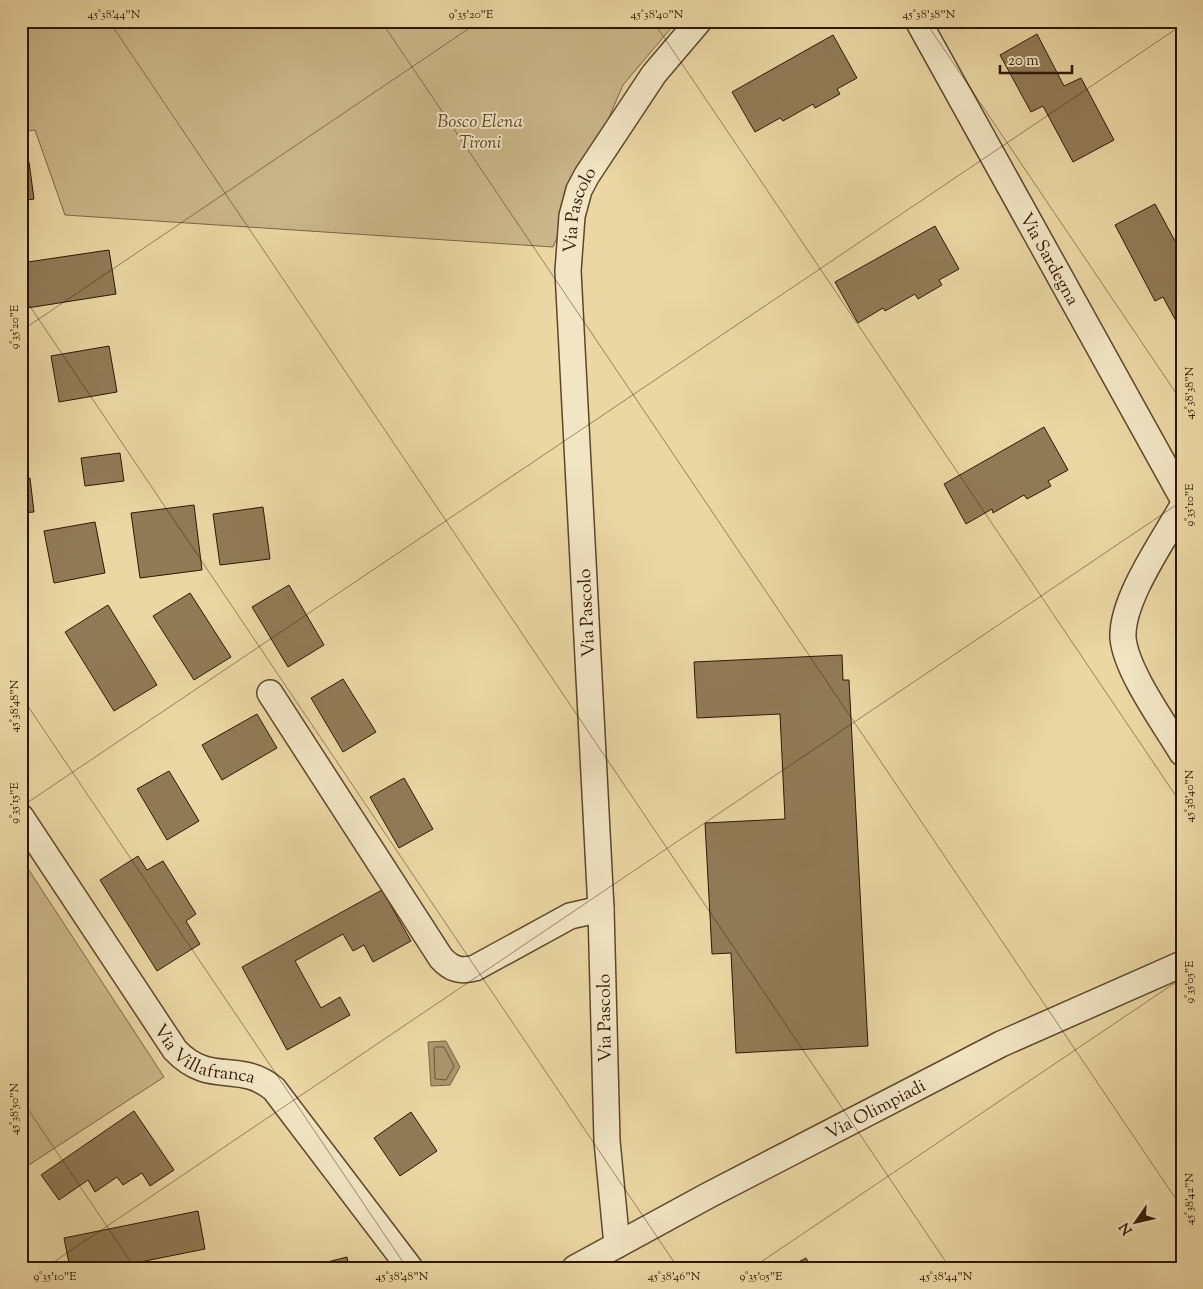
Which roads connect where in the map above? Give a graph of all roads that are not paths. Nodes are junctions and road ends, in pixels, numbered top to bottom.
1 (699, 21) edge
2 (918, 21) edge
3 (1182, 497) edge
4 (1182, 507) edge
5 (270, 693) dead end
6 (1182, 753) edge
7 (21, 818) edge
8 (601, 909) junction
9 (1182, 964) edge
10 (617, 1245) junction
11 (410, 1268) edge
12 (575, 1268) edge

1 - 8 street, Via Pascolo
2 - 3 street, Via Sardegna
4 - 6 street
5 - 8 street
7 - 11 street, Via Villafranca
8 - 10 street, Via Pascolo
9 - 10 street, Via Olimpiadi
10 - 12 street, Via Olimpiadi

